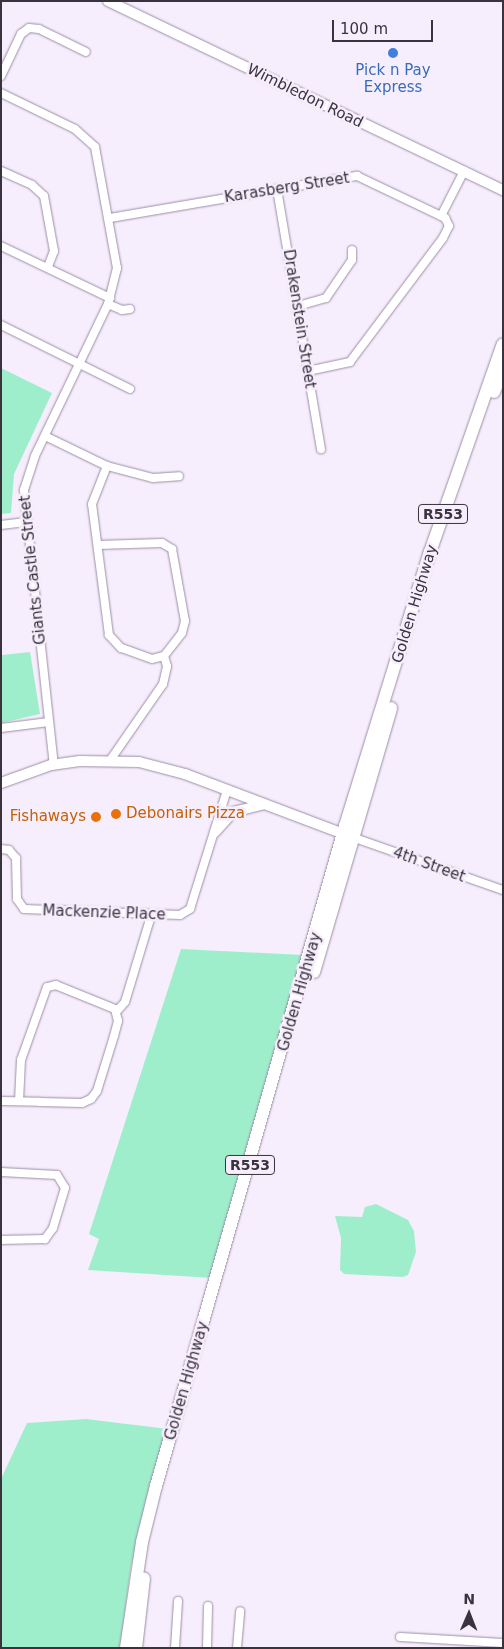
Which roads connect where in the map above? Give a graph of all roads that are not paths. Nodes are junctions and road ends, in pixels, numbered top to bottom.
1 (108, 1) edge
2 (86, 52) dead end
3 (1, 76) edge
4 (1, 93) edge
5 (464, 171) junction
6 (1, 172) edge
7 (277, 189) junction
8 (503, 190) edge
9 (441, 216) junction
10 (110, 218) junction
11 (1, 246) edge
12 (352, 250) dead end
13 (48, 267) junction
14 (109, 301) junction
15 (298, 306) junction
16 (130, 309) dead end
17 (1, 325) edge
18 (503, 344) edge
19 (79, 363) junction
20 (308, 371) junction
21 (502, 372) edge
22 (130, 389) dead end
23 (45, 436) junction
24 (321, 449) dead end
25 (107, 466) junction
26 (179, 476) dead end
27 (26, 522) junction
28 (1, 525) edge
29 (98, 545) junction
30 (164, 656) junction
31 (49, 722) junction
32 (1, 728) edge
33 (111, 759) junction
34 (54, 765) junction
35 (1, 783) edge
36 (227, 790) junction
37 (266, 805) junction
38 (215, 832) junction
39 (349, 836) junction
40 (1, 848) edge
41 (503, 890) edge
42 (151, 916) junction
43 (116, 1012) junction
44 (1, 1100) edge
45 (19, 1101) junction
46 (1, 1172) edge
47 (1, 1240) edge
48 (178, 1601) dead end
49 (208, 1606) dead end
50 (240, 1611) dead end
51 (400, 1637) dead end
52 (503, 1643) edge
53 (126, 1648) edge
54 (136, 1648) edge
55 (175, 1648) edge
56 (206, 1648) edge
57 (237, 1648) edge

1 - 5 street, Wimbledon Road
2 - 3 street
4 - 10 street, Giants Castle Street
5 - 8 street, Wimbledon Road
5 - 9 street
6 - 13 street
7 - 9 street, Karasberg Street
7 - 10 street, Karasberg Street
7 - 15 street, Drakenstein Street
9 - 20 street
10 - 14 street, Giants Castle Street
11 - 13 street
12 - 15 street
13 - 14 street
14 - 16 street
14 - 19 street, Giants Castle Street
15 - 20 street, Drakenstein Street
17 - 19 street
18 - 39 main road, Golden Highway / R553
19 - 22 street
19 - 23 street, Giants Castle Street
20 - 24 street, Drakenstein Street
21 - 39 main road, Golden Highway / R553
23 - 25 street
23 - 27 street, Giants Castle Street
25 - 26 street
25 - 29 street
27 - 28 street
27 - 31 street, Giants Castle Street
29 - 30 street
29 - 30 street
30 - 33 street
31 - 32 street
31 - 34 street, Giants Castle Street
33 - 34 street
33 - 36 street
34 - 35 street
36 - 37 street
36 - 38 street, Mackenzie Place
37 - 38 street
37 - 39 street
38 - 42 street, Mackenzie Place
39 - 41 street, 4th Street
39 - 53 main road, Golden Highway / R553
39 - 54 main road, Golden Highway / R553
40 - 42 street, Mackenzie Place
42 - 43 street
43 - 45 street
43 - 45 street
44 - 45 street
46 - 47 street
48 - 55 street
49 - 56 street
50 - 57 street
51 - 52 street

